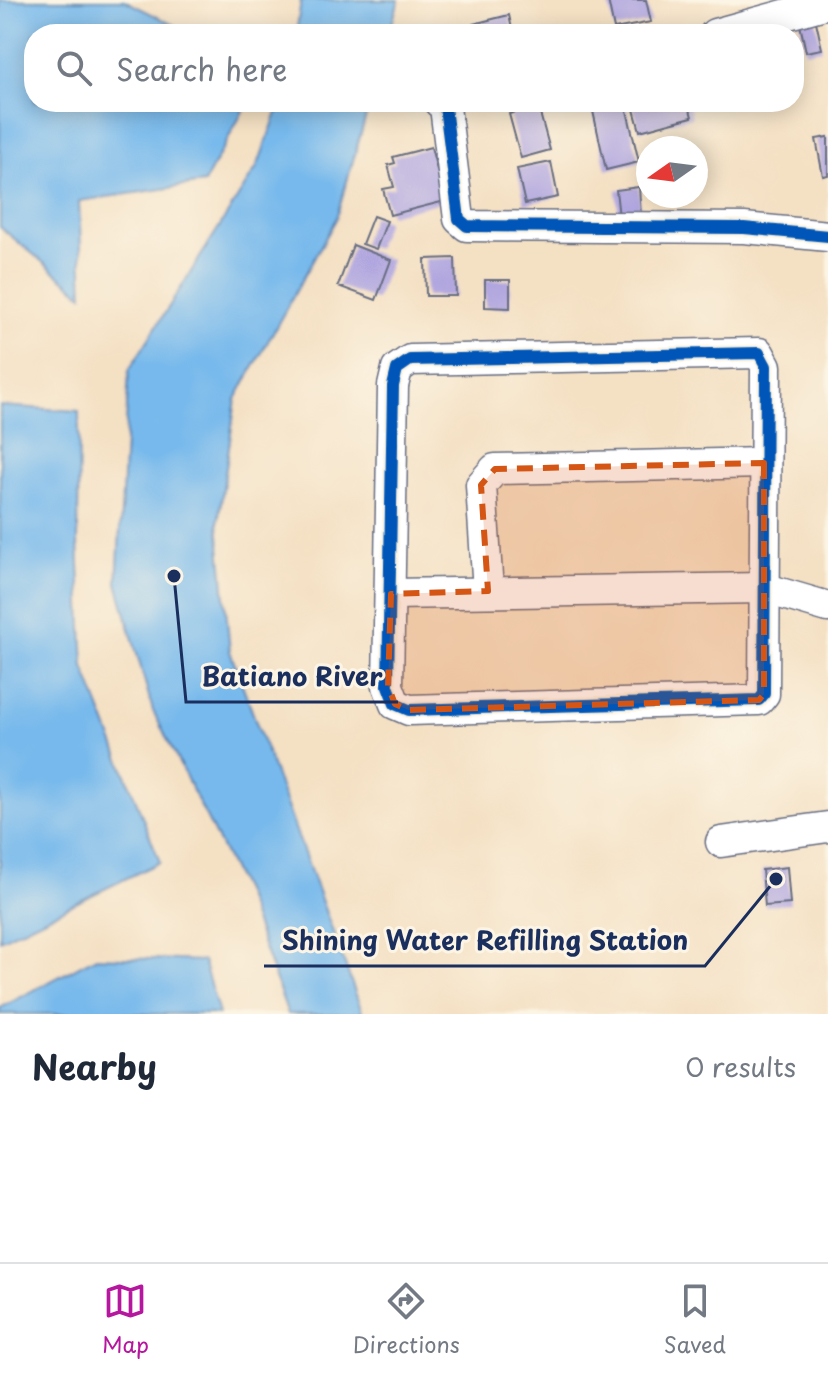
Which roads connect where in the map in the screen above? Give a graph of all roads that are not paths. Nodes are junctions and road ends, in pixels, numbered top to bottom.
1 (828, 3) edge
2 (751, 24) edge
3 (450, 112) edge
4 (828, 236) edge
5 (764, 463) junction
6 (763, 588) junction
7 (488, 591) junction
8 (391, 594) junction
9 (828, 607) edge
10 (828, 827) edge
11 (721, 842) dead end

1 - 2 street
3 - 4 street
5 - 6 street
5 - 7 street
5 - 8 street
6 - 7 street
6 - 8 street
6 - 9 street
7 - 8 street
10 - 11 street

